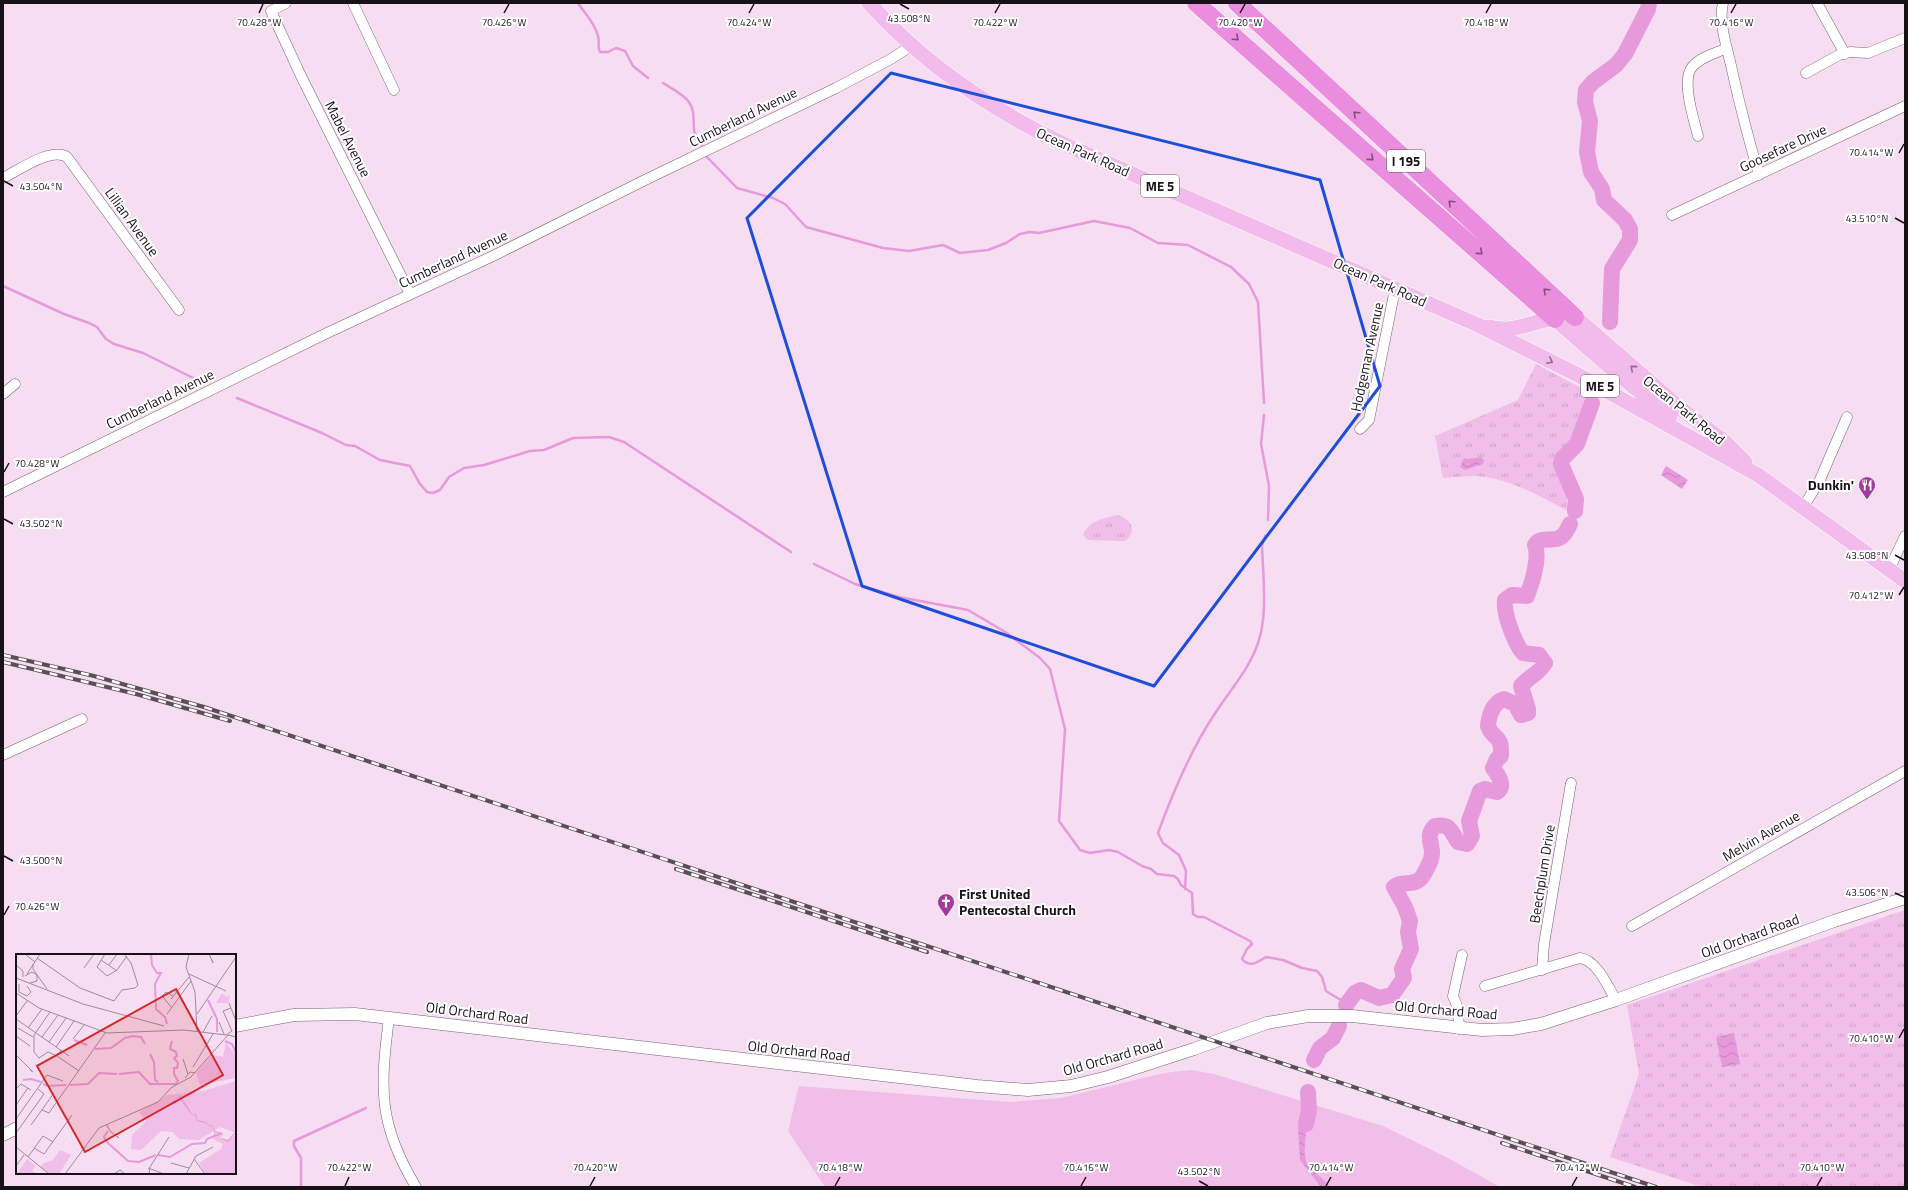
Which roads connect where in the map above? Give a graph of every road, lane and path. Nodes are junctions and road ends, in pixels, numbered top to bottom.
1 (286, 3) edge
2 (353, 3) edge
3 (869, 3) edge
4 (1196, 3) edge
5 (1237, 3) edge
6 (1723, 3) edge
7 (1817, 3) edge
8 (268, 7) edge
9 (1905, 38) edge
10 (911, 46) junction
11 (1727, 48) junction
12 (1845, 54) junction
13 (1806, 73) dead end
14 (394, 90) dead end
15 (1905, 106) edge
16 (1698, 136) dead end
17 (1759, 175) junction
18 (3, 178) edge
19 (1672, 215) dead end
20 (1395, 289) junction
21 (410, 294) junction
22 (179, 310) dead end
23 (1575, 318) junction
24 (1555, 319) junction
25 (1478, 325) junction
26 (1530, 325) junction
27 (1529, 350) junction
28 (15, 384) dead end
29 (3, 394) edge
30 (1847, 417) dead end
31 (1360, 429) dead end
32 (1719, 453) junction
33 (1758, 475) junction
34 (3, 492) edge
35 (1802, 507) junction
36 (1905, 536) edge
37 (1889, 570) junction
38 (1905, 581) edge
39 (82, 719) dead end
40 (3, 756) edge
41 (1905, 771) edge
42 (1571, 783) dead end
43 (1905, 898) edge
44 (1632, 926) dead end
45 (1462, 955) dead end
46 (1542, 970) junction
47 (1485, 986) dead end
48 (1616, 1000) junction
49 (388, 1018) junction
50 (236, 1026) edge
51 (1459, 1029) junction
52 (16, 1128) edge
53 (3, 1135) edge
54 (416, 1187) edge

1 - 8 street, Mabel Avenue
2 - 14 street
3 - 10 main road, Ocean Park Road / ME 5
4 -> 24 highway, I 195
23 -> 5 highway, I 195
6 - 11 street
7 - 12 street
8 - 21 street, Mabel Avenue
9 - 12 street
10 - 20 main road, Ocean Park Road / ME 5
10 - 21 street, Cumberland Avenue
11 - 16 street
11 - 17 street
12 - 13 street
15 - 17 street, Goosefare Drive
17 - 19 street, Goosefare Drive
18 - 22 street, Lillian Avenue
20 - 25 main road, Ocean Park Road / ME 5
20 - 31 street, Hodgeman Avenue
21 - 34 street, Cumberland Avenue
23 - 24 main road, Ocean Park Road / ME 5
33 -> 23 main road, Ocean Park Road / ME 5
24 - 26 main road, Ocean Park Road / ME 5
24 - 32 main road
25 - 26 main road, Ocean Park Road / ME 5
25 - 27 main road, Ocean Park Road / ME 5
26 - 27 main road
27 -> 32 main road, Ocean Park Road / ME 5
28 - 29 street
30 - 35 street
32 - 33 main road, Ocean Park Road / ME 5
33 - 35 main road, Ocean Park Road / ME 5
35 - 37 main road, Ocean Park Road / ME 5
36 - 37 street
37 - 38 main road, Ocean Park Road / ME 5
39 - 40 street
41 - 44 street, Melvin Avenue
42 - 46 street, Beechplum Drive
43 - 48 street, Old Orchard Road
45 - 51 street
46 - 47 street
46 - 48 street
48 - 51 street, Old Orchard Road
49 - 50 street, Old Orchard Road
49 - 51 street, Old Orchard Road
49 - 54 street
52 - 53 street

